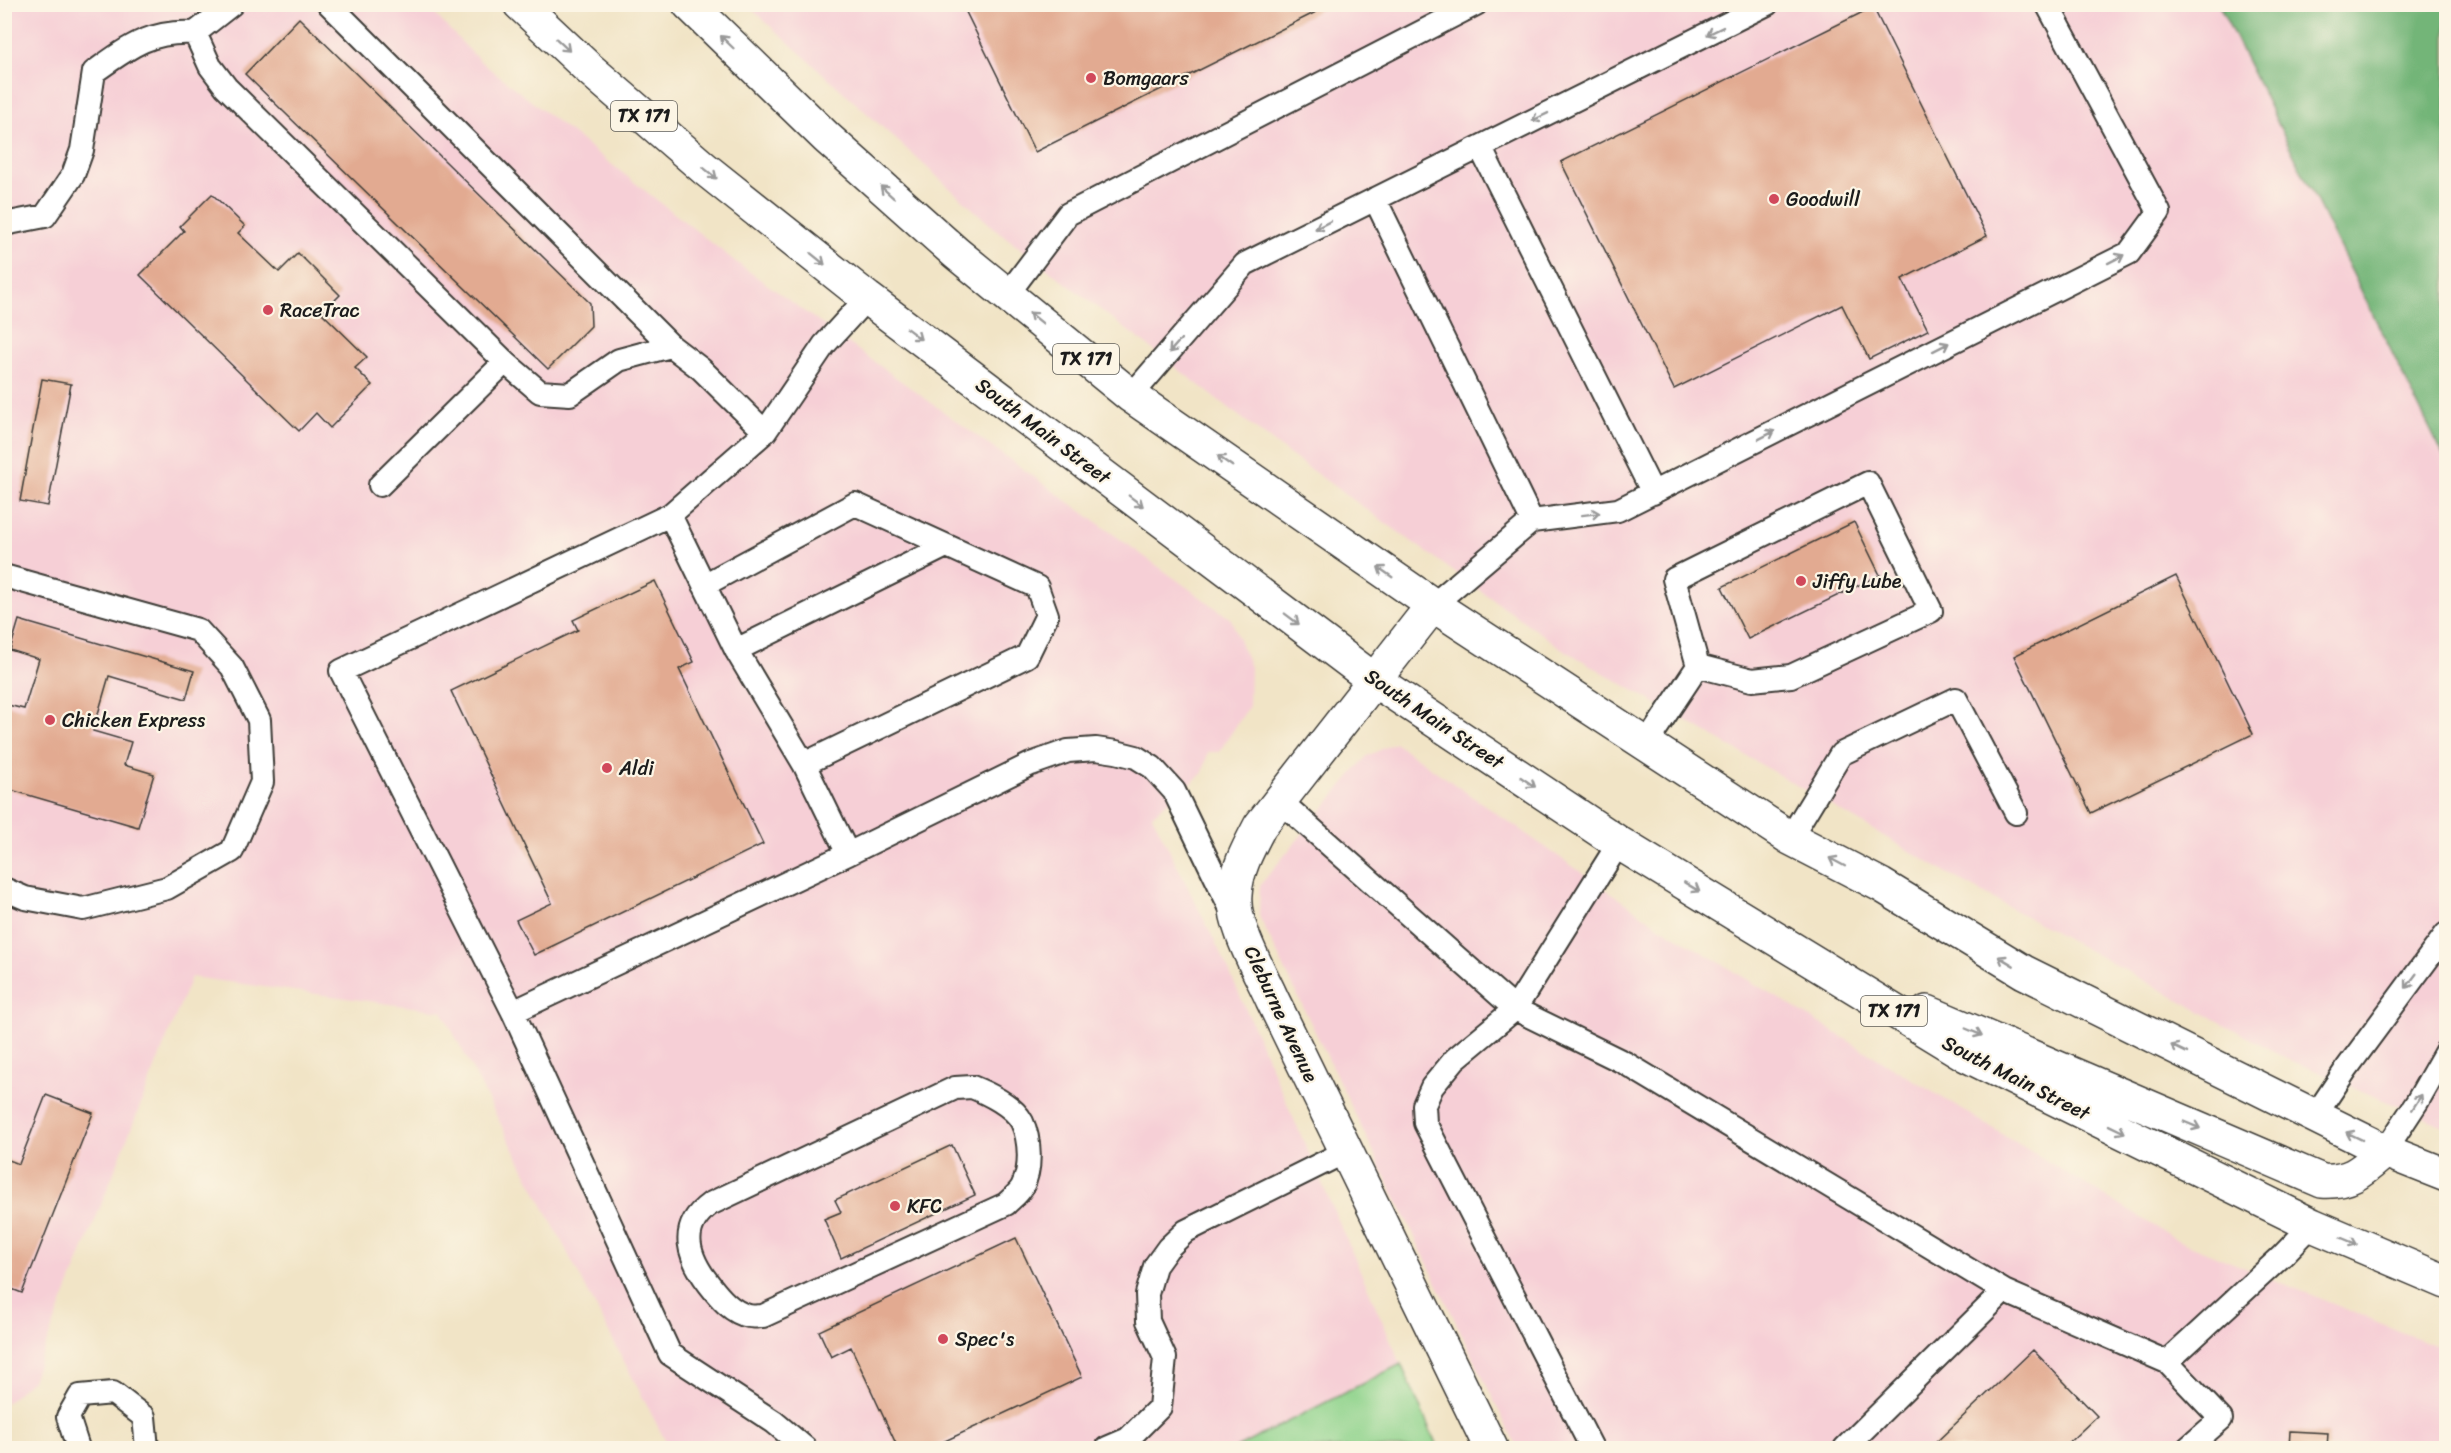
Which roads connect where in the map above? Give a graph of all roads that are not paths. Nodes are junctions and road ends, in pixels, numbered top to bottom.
1 (232, 4) edge
2 (329, 4) edge
3 (520, 4) edge
4 (689, 4) edge
5 (1476, 4) edge
6 (1767, 4) edge
7 (2047, 4) edge
8 (195, 33) junction
9 (1480, 147) junction
10 (1376, 199) junction
11 (4, 224) edge
12 (1007, 295) junction
13 (867, 298) junction
14 (671, 346) junction
15 (505, 362) junction
16 (1131, 396) junction
17 (765, 432) junction
18 (380, 485) dead end
19 (1653, 493) junction
20 (670, 515) junction
21 (1532, 521) junction
22 (946, 546) junction
23 (4, 576) edge
24 (704, 585) junction
25 (1433, 605) junction
26 (736, 650) junction
27 (1698, 666) junction
28 (1374, 680) junction
29 (1646, 744) junction
30 (804, 764) junction
31 (1279, 800) junction
32 (2016, 813) dead end
33 (1790, 838) junction
34 (1619, 843) junction
35 (848, 854) junction
36 (4, 889) edge
37 (1240, 928) junction
38 (2446, 934) edge
39 (1824, 968) junction
40 (1515, 1009) junction
41 (513, 1012) junction
42 (2446, 1051) edge
43 (2315, 1116) junction
44 (1021, 1120) joint
45 (1347, 1150) junction
46 (2385, 1151) junction
47 (2446, 1175) edge
48 (2312, 1225) junction
49 (2446, 1282) edge
50 (2004, 1290) junction
51 (2167, 1362) junction
52 (78, 1449) edge
53 (147, 1449) edge
54 (805, 1449) edge
55 (1107, 1449) edge
56 (1491, 1449) edge
57 (1592, 1449) edge
58 (1845, 1449) edge
59 (2188, 1449) edge

1 - 8 lane
2 - 14 lane
3 -> 13 main road, South Main Street / TX 171
12 -> 4 main road, TX 171
5 - 12 lane
6 -> 9 lane
19 -> 7 lane
8 - 11 lane
8 - 15 lane
9 - 10 lane
9 - 19 lane
10 -> 16 lane
10 - 21 lane
16 -> 12 main road, TX 171
13 - 17 lane
13 -> 28 main road, South Main Street / TX 171
14 - 15 lane
14 - 17 lane
15 - 18 lane
25 -> 16 main road, TX 171
17 - 20 lane
21 -> 19 lane
20 - 24 lane
20 - 41 lane
21 - 25 lane
22 - 24 lane
22 - 26 lane
22 - 30 lane
23 - 36 lane
24 - 26 lane
25 - 28 main road, Cleburne Avenue
25 - 29 main road, TX 171
26 - 30 lane
27 - 27 lane
27 - 29 lane
28 - 31 main road, Cleburne Avenue
28 -> 34 main road, South Main Street / TX 171
29 - 33 main road, TX 171
30 - 35 lane
31 - 37 main road, Cleburne Avenue
31 - 40 lane
32 - 33 lane
43 -> 33 main road, TX 171
34 -> 39 main road, South Main Street / TX 171
34 - 40 lane
35 - 37 lane
35 - 41 lane
37 - 45 main road, Cleburne Avenue
38 -> 43 lane
39 -> 46 main road
39 -> 48 main road, South Main Street / TX 171
40 - 50 lane
40 - 57 lane
41 - 54 lane
46 -> 42 lane
46 -> 43 main road, TX 171
44 - 44 lane
45 - 55 lane
45 - 56 main road, Cleburne Avenue
46 - 47 main road, TX 171
48 -> 49 main road, South Main Street / TX 171
48 - 51 lane
50 - 51 lane
50 - 58 lane
51 - 59 lane
52 - 53 lane

